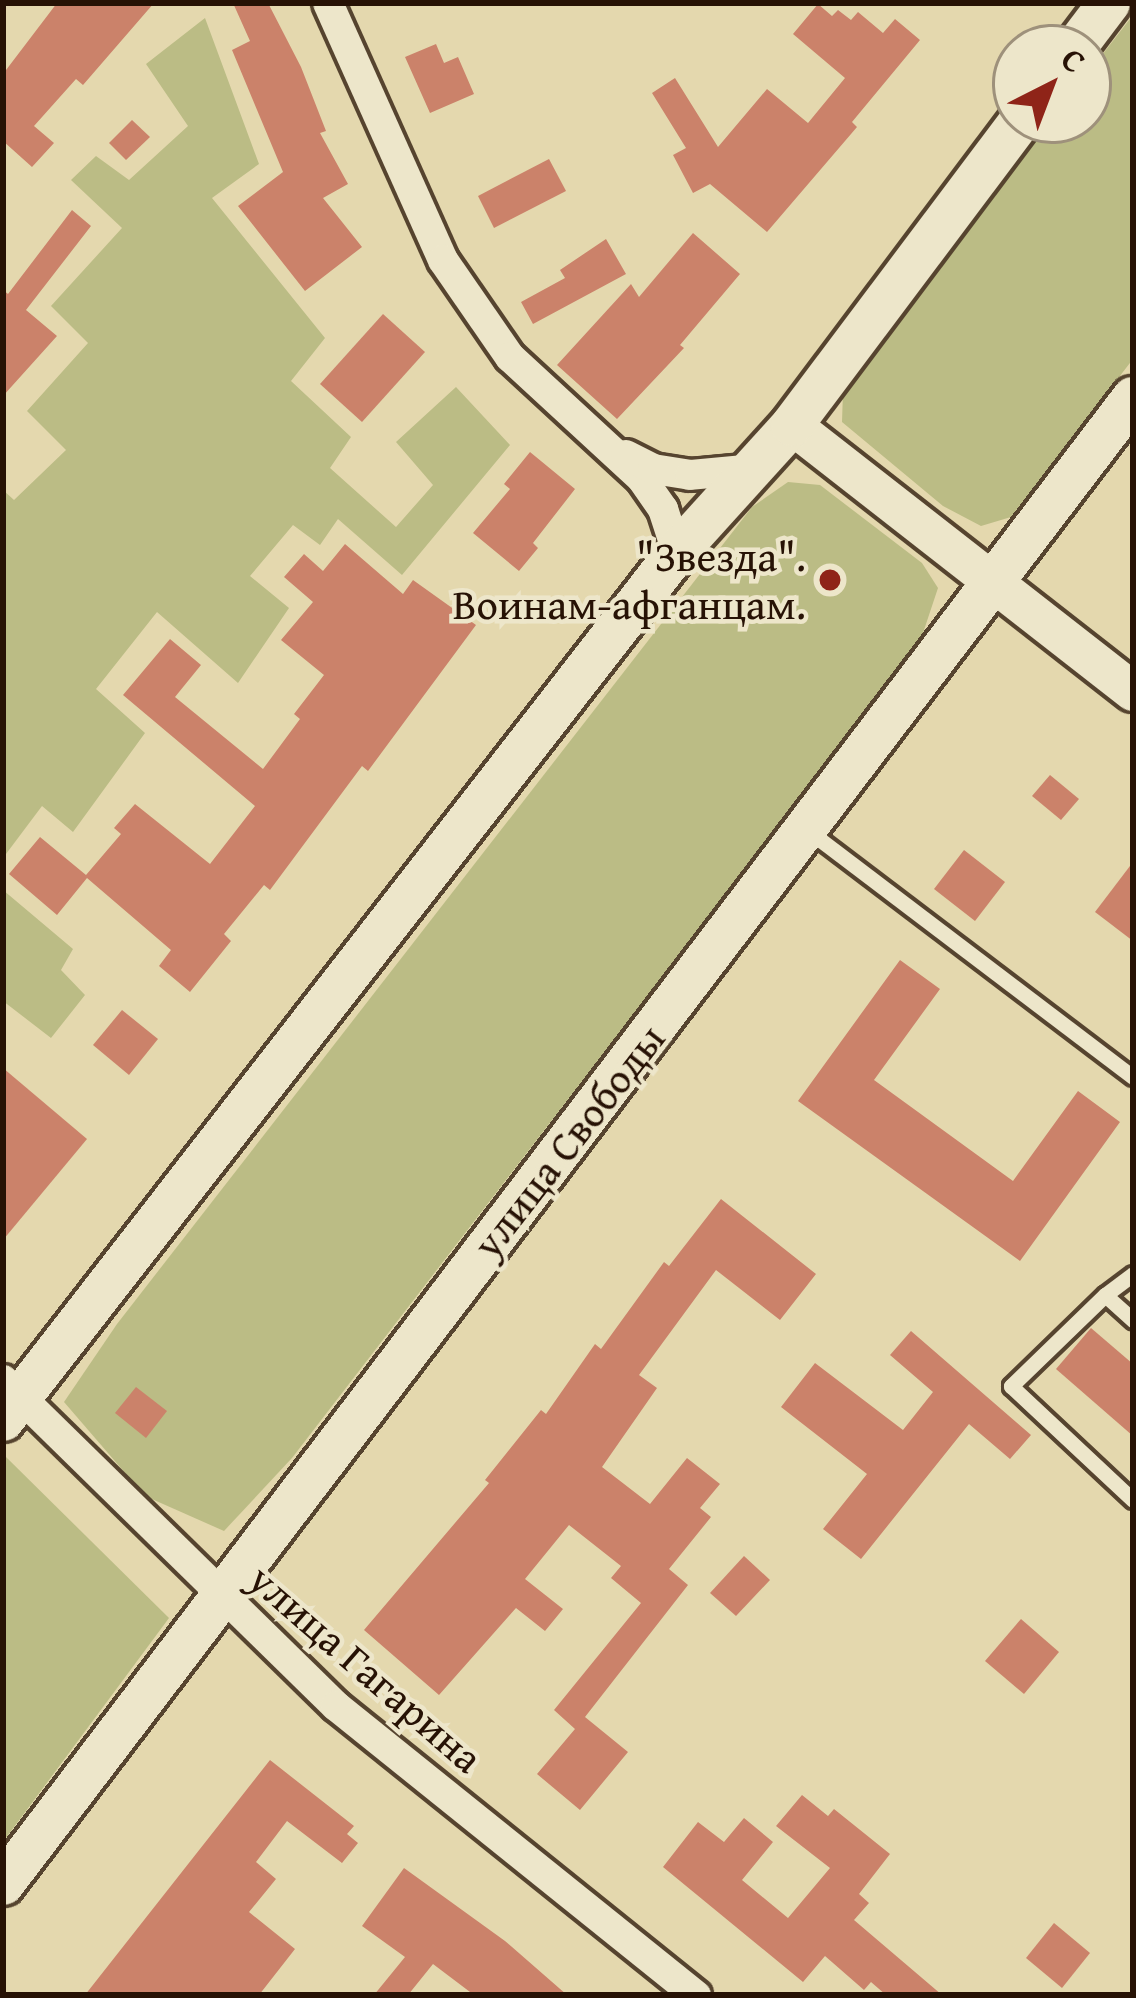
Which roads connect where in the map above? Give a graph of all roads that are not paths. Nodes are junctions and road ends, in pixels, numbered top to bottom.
1 (328, 3) edge
2 (1003, 144) edge
3 (1133, 398) edge
4 (792, 425) junction
5 (590, 435) junction
6 (754, 469) junction
7 (677, 552) junction
8 (992, 583) junction
9 (1133, 691) edge
10 (807, 830) junction
11 (1133, 1077) edge
12 (1133, 1274) edge
13 (1105, 1295) junction
14 (1133, 1320) edge
15 (9, 1399) edge
16 (1133, 1500) edge
17 (218, 1596) junction
18 (3, 1884) edge
19 (696, 1995) edge

1 - 5 street
2 - 4 main road
3 - 8 main road, улица Свободы
4 - 6 main road
4 - 8 street
5 - 6 street
5 - 7 street
6 - 7 main road
7 - 15 main road
8 - 9 street
8 - 10 main road, улица Свободы
10 - 11 lane
10 - 17 main road, улица Свободы
12 - 13 lane
13 - 14 lane
13 - 16 lane
15 - 17 street, улица Гагарина
17 - 18 main road, улица Свободы
17 - 19 street, улица Гагарина

